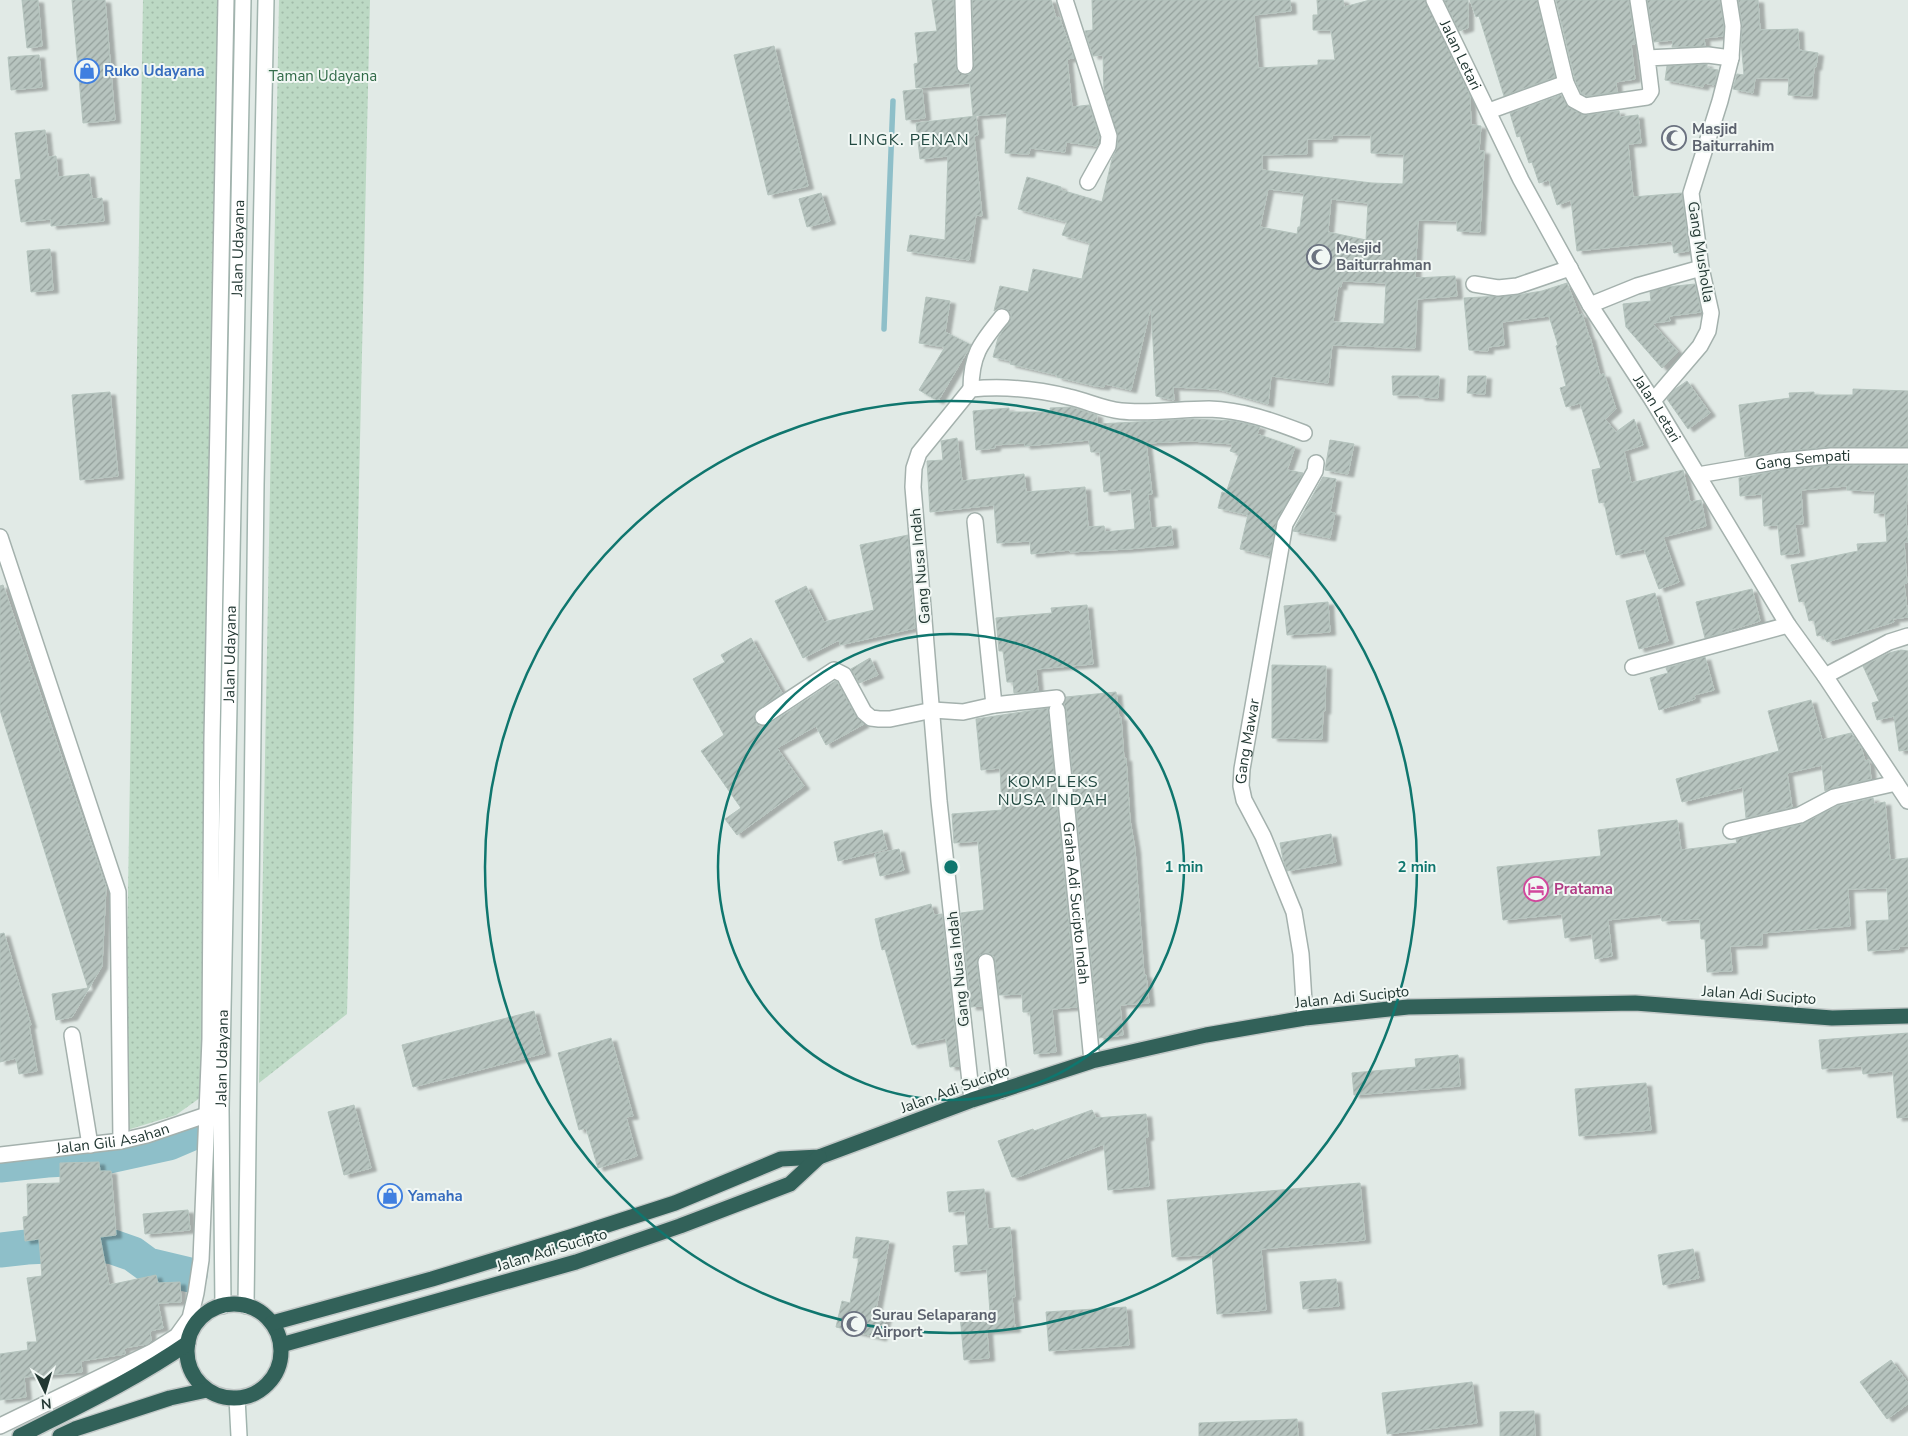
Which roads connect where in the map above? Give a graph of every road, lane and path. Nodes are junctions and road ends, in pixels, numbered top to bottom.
1 (226, 0) edge
2 (243, 0) edge
3 (266, 0) edge
4 (963, 0) edge
5 (1065, 0) edge
6 (1434, 0) edge
7 (1546, 0) edge
8 (1638, 0) edge
9 (1729, 0) edge
10 (1647, 58) junction
11 (1730, 58) junction
12 (965, 66) dead end
13 (1566, 83) junction
14 (1489, 111) junction
15 (1088, 182) dead end
16 (239, 204) junction
17 (261, 205) junction
18 (1570, 268) junction
19 (1701, 268) junction
20 (1474, 284) dead end
21 (1590, 305) junction
22 (1002, 317) dead end
23 (971, 389) junction
24 (1653, 401) junction
25 (1304, 433) dead end
26 (1908, 456) edge
27 (1316, 463) dead end
28 (1698, 475) junction
29 (975, 521) dead end
30 (0, 537) edge
31 (1788, 625) junction
32 (1908, 636) edge
33 (1633, 667) dead end
34 (1824, 676) junction
35 (994, 705) junction
36 (932, 710) junction
37 (763, 717) dead end
38 (1896, 782) junction
39 (1908, 801) edge
40 (1731, 831) dead end
41 (986, 962) dead end
42 (1908, 1016) edge
43 (1305, 1018) junction
44 (72, 1035) dead end
45 (1092, 1057) junction
46 (1001, 1091) junction
47 (972, 1100) junction
48 (221, 1110) junction
49 (206, 1115) junction
50 (121, 1141) junction
51 (90, 1145) junction
52 (0, 1155) edge
53 (820, 1157) junction
54 (223, 1306) junction
55 (246, 1306) junction
56 (272, 1323) junction
57 (188, 1343) junction
58 (281, 1345) junction
59 (207, 1390) junction
60 (237, 1398) junction
61 (0, 1426) edge
62 (75, 1433) edge
63 (20, 1436) edge
64 (60, 1436) edge
65 (239, 1436) edge

1 - 49 street
2 - 16 street, Jalan Udayana
3 - 17 street, Jalan Udayana
4 - 12 street
5 - 15 street
6 - 14 street, Jalan Letari
7 - 13 street
8 - 10 street
9 - 11 street, Gang Musholla
10 - 11 street
10 - 13 street
11 - 19 street, Gang Musholla
13 - 14 street
14 - 18 street, Jalan Letari
16 - 17 street
16 - 48 street, Jalan Udayana
17 - 55 street, Jalan Udayana
18 - 20 street
18 - 21 street, Jalan Letari
19 - 21 street
19 - 24 street, Gang Musholla
21 - 24 street, Jalan Letari
22 - 23 street
23 - 25 street
23 - 36 street, Gang Nusa Indah
24 - 28 street, Jalan Letari
26 - 28 street, Gang Sempati
27 - 43 street, Gang Mawar
28 - 31 street, Jalan Letari
29 - 35 street
30 - 50 street
31 - 33 street
31 - 34 street, Jalan Letari
32 - 34 street
34 - 38 street, Jalan Letari
35 - 36 street
35 - 45 street, Graha Adi Sucipto Indah
36 - 37 street
36 - 47 street, Gang Nusa Indah
38 - 39 street, Jalan Letari
38 - 40 street
41 - 46 street
42 - 43 highway, Jalan Adi Sucipto
43 - 45 highway, Jalan Adi Sucipto
44 - 51 street
45 - 46 highway, Jalan Adi Sucipto
46 - 47 highway, Jalan Adi Sucipto
47 - 53 highway, Jalan Adi Sucipto
48 - 49 street, Jalan Gili Asahan
48 - 54 street, Jalan Udayana
49 - 50 street, Jalan Gili Asahan
49 - 61 street
50 - 51 street, Jalan Gili Asahan
51 - 52 street, Jalan Gili Asahan
53 - 56 highway, Jalan Adi Sucipto
53 - 58 highway, Jalan Adi Sucipto
54 - 55 highway
54 - 57 highway
55 - 56 highway
56 - 58 highway
57 - 59 highway
57 - 63 highway
58 - 60 highway
59 - 60 highway
59 - 62 highway
60 - 65 street
62 - 64 highway

